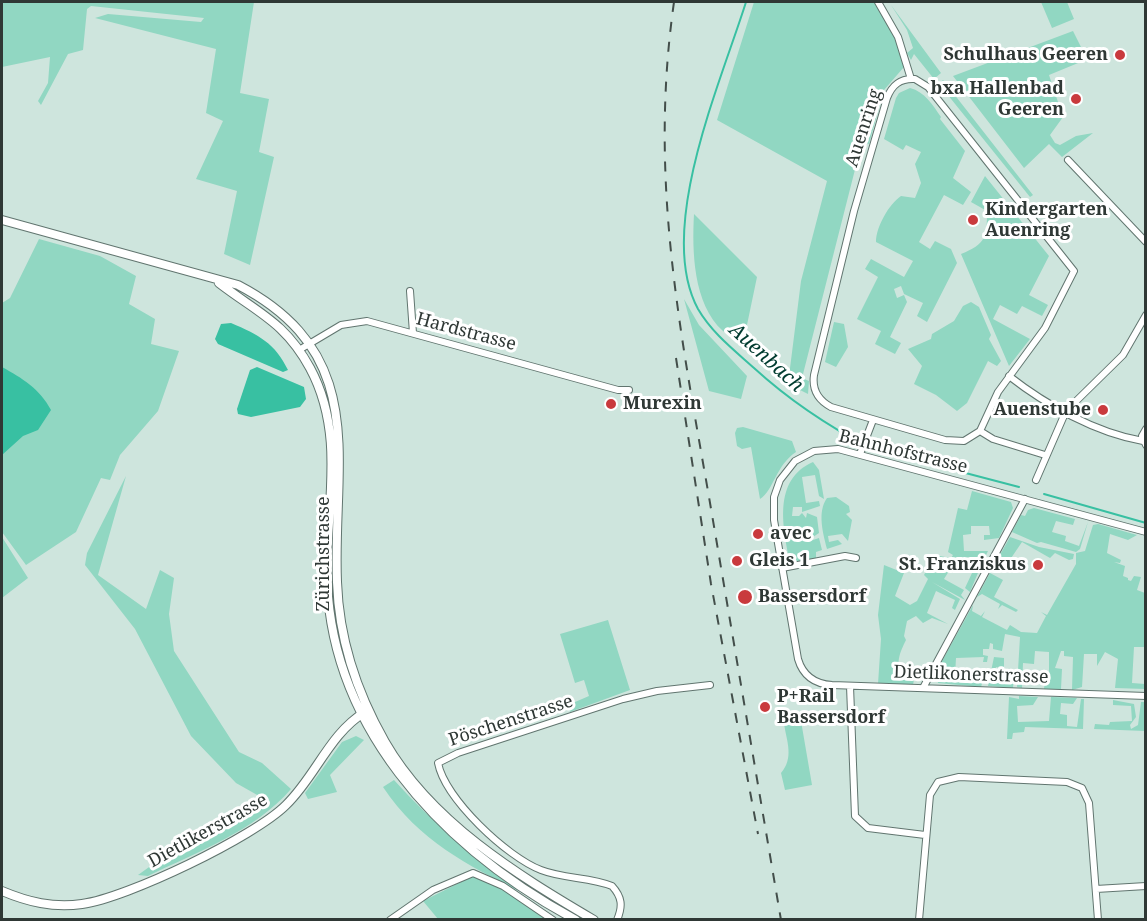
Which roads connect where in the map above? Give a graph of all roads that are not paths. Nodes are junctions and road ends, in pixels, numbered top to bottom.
1 (878, 2) edge
2 (911, 79) junction
3 (1068, 160) dead end
4 (2, 220) edge
5 (1146, 243) edge
6 (217, 281) junction
7 (410, 291) dead end
8 (1144, 317) edge
9 (412, 333) junction
10 (307, 344) junction
11 (299, 350) junction
12 (1009, 376) junction
13 (629, 390) dead end
14 (1066, 411) junction
15 (873, 420) junction
16 (1146, 429) edge
17 (980, 431) junction
18 (1144, 443) edge
19 (863, 448) junction
20 (1045, 455) junction
21 (1036, 480) dead end
22 (1025, 499) junction
23 (1146, 532) edge
24 (856, 558) dead end
25 (782, 568) junction
26 (802, 668) joint
27 (710, 685) dead end
28 (850, 686) junction
29 (923, 688) junction
30 (1146, 696) edge
31 (367, 713) junction
32 (394, 762) junction
33 (925, 835) junction
34 (1146, 886) edge
35 (1096, 889) junction
36 (2, 891) edge
37 (390, 920) edge
38 (553, 920) edge
39 (576, 920) edge
40 (594, 920) edge
41 (617, 920) edge
42 (919, 920) edge
43 (1098, 920) edge

1 - 2 street
2 - 12 street
2 - 15 street, Auenring
3 - 5 street
4 - 6 main road, Zürichstrasse
6 - 10 main road, Zürichstrasse
6 - 11 main road, Zürichstrasse
7 - 9 street
8 - 14 street
9 - 10 street, Hardstrasse
9 - 13 street, Hardstrasse
10 - 11 street, Hardstrasse
10 - 31 main road, Zürichstrasse
11 - 31 main road, Zürichstrasse
12 - 14 street
12 - 17 street
14 - 18 street
14 - 20 street
15 - 17 street, Auenring
15 - 19 street
16 - 18 street
17 - 20 street
19 - 22 street, Bahnhofstrasse
19 - 25 street, Bahnhofstrasse
20 - 21 street
22 - 23 street, Bahnhofstrasse
22 - 29 street
24 - 25 street
25 - 26 street, Bahnhofstrasse
26 - 28 street, Dietlikonerstrasse
27 - 41 street, Pöschenstrasse
28 - 29 street, Dietlikonerstrasse
28 - 33 street
29 - 30 street, Dietlikonerstrasse
31 - 32 main road, Zürichstrasse
31 - 32 main road, Zürichstrasse
31 - 36 main road, Dietlikerstrasse
32 - 39 main road, Zürichstrasse
32 - 40 main road, Zürichstrasse
33 - 35 street
33 - 42 street
34 - 35 street
35 - 43 street
37 - 38 street

